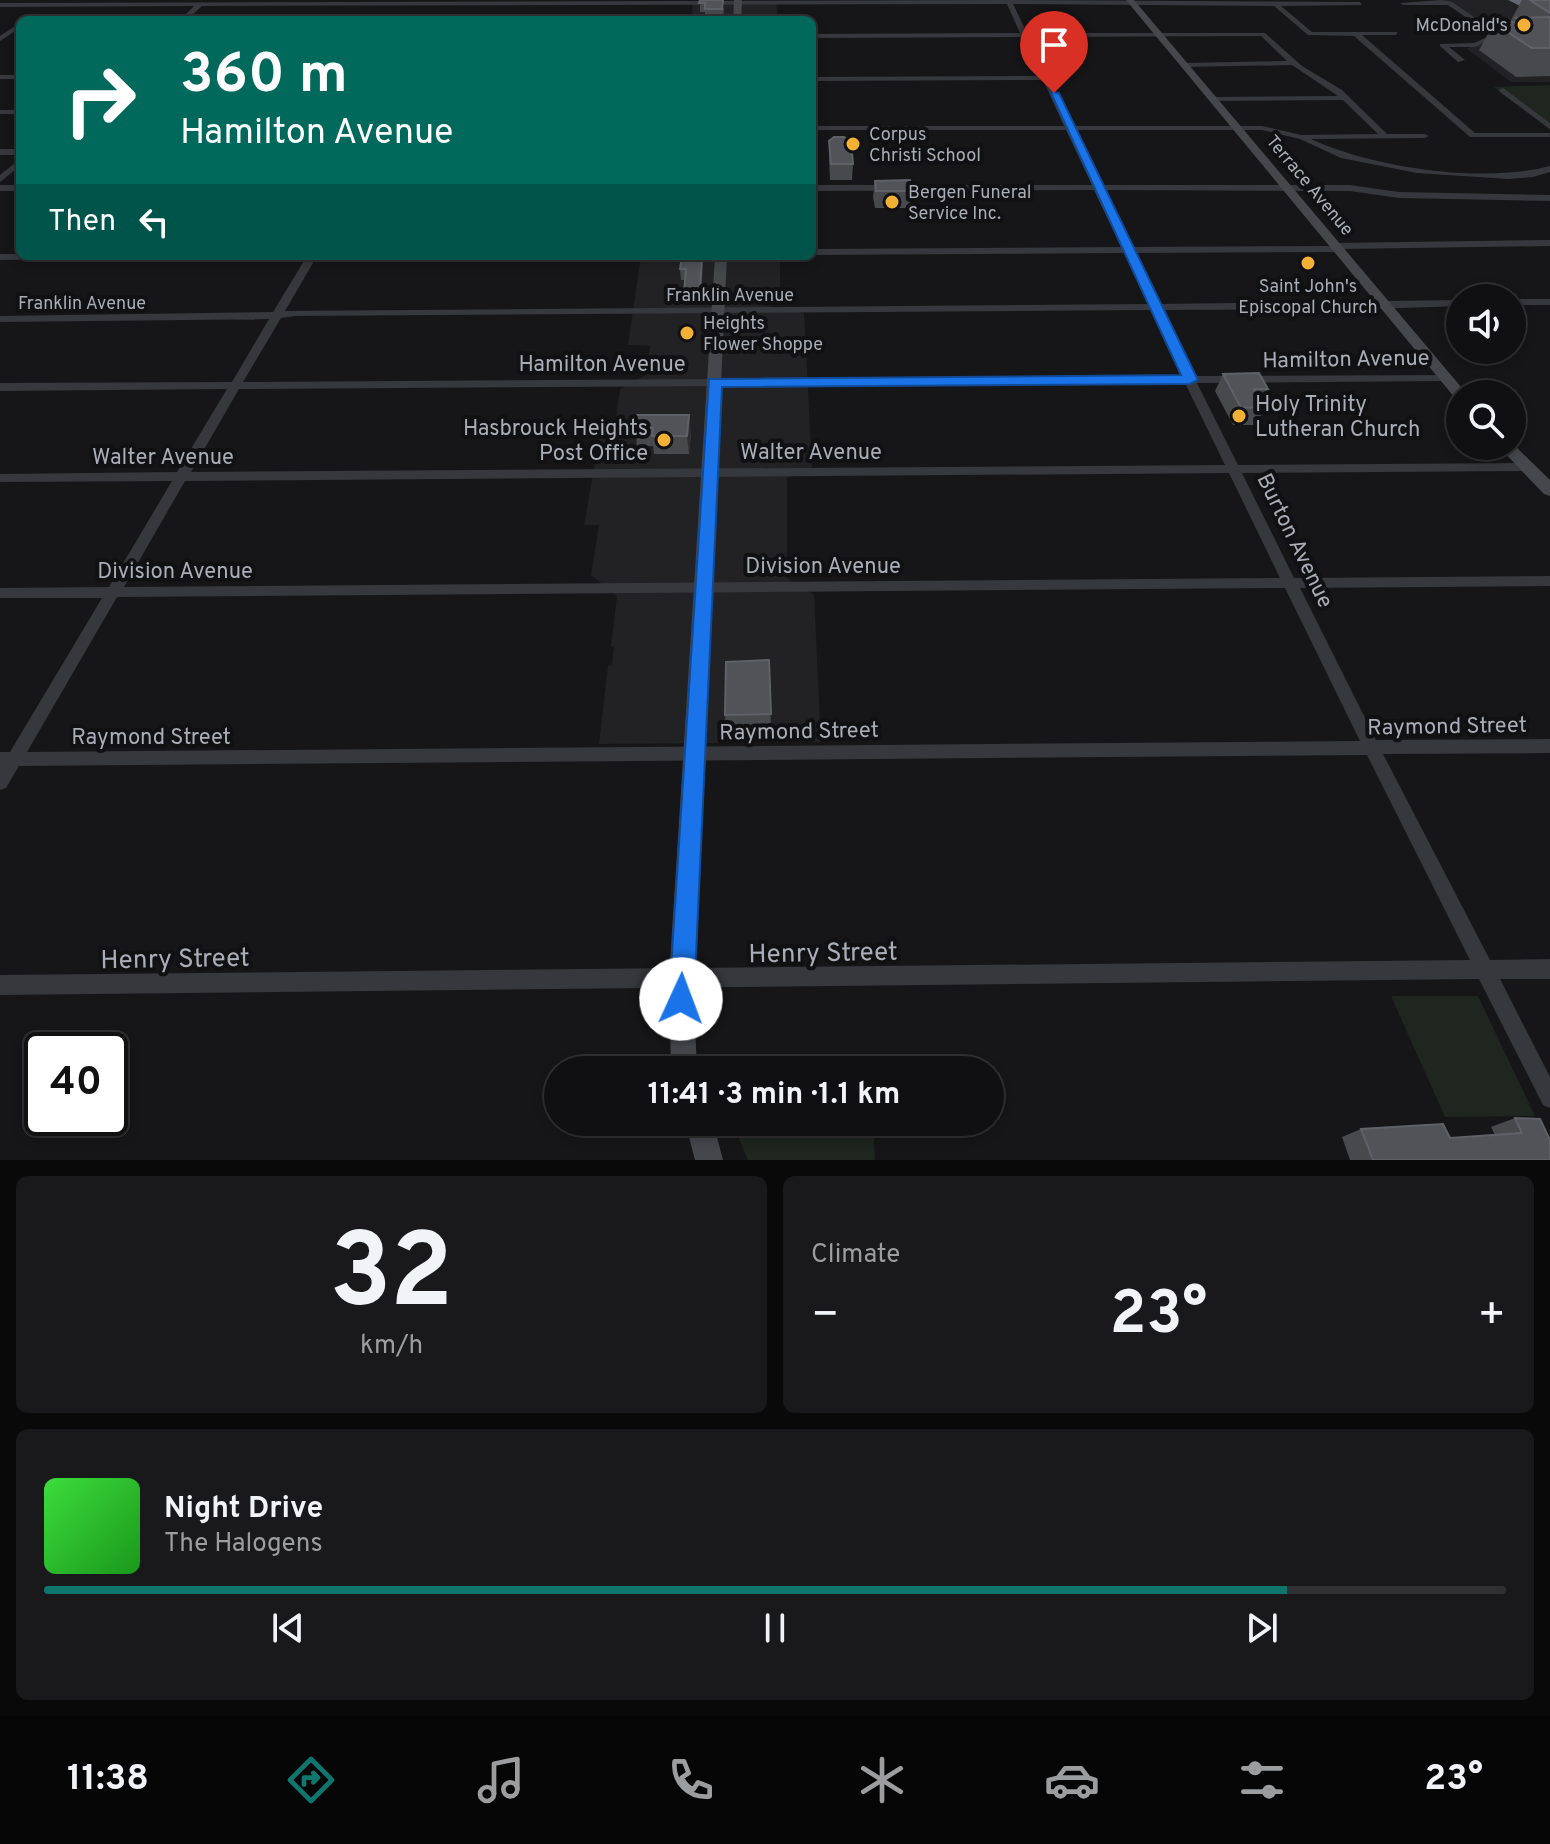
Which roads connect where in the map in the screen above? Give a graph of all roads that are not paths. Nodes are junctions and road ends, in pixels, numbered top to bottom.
1 (1514, 0) edge
2 (1526, 0) edge
3 (1009, 1) edge
4 (203, 2) edge
5 (469, 2) edge
6 (738, 2) edge
7 (1132, 2) edge
8 (1273, 2) edge
9 (1447, 2) edge
10 (1403, 3) dead end
11 (1360, 4) dead end
12 (0, 5) edge
13 (463, 12) dead end
14 (1550, 12) edge
15 (187, 16) edge
16 (1550, 18) edge
17 (1474, 19) junction
18 (1437, 23) dead end
19 (1355, 33) junction
20 (1396, 33) dead end
21 (816, 36) edge
22 (1026, 36) junction
23 (1160, 36) junction
24 (1461, 60) dead end
25 (1294, 63) junction
26 (1185, 65) junction
27 (1046, 78) junction
28 (816, 79) edge
29 (1503, 90) dead end
30 (1345, 98) junction
31 (1213, 99) junction
32 (1550, 127) edge
33 (816, 128) edge
34 (1070, 128) junction
35 (1236, 128) junction
36 (1550, 135) edge
37 (1425, 136) dead end
38 (1301, 137) junction
39 (1386, 137) junction
40 (16, 165) edge
41 (1550, 169) edge
42 (0, 179) edge
43 (1286, 187) junction
44 (816, 188) edge
45 (1104, 188) junction
46 (1550, 198) edge
47 (1550, 243) edge
48 (1336, 247) junction
49 (1126, 250) junction
50 (816, 252) edge
51 (310, 260) edge
52 (721, 260) edge
53 (1526, 302) edge
54 (1550, 302) edge
55 (1446, 303) edge
56 (1385, 305) junction
57 (1155, 307) junction
58 (719, 310) junction
59 (279, 314) junction
60 (0, 319) edge
61 (1445, 378) joint
62 (1190, 380) junction
63 (714, 382) junction
64 (236, 385) junction
65 (0, 387) edge
66 (1520, 460) edge
67 (1527, 467) junction
68 (1234, 469) junction
69 (710, 472) junction
70 (183, 476) junction
71 (0, 478) edge
72 (1550, 490) edge
73 (1550, 581) edge
74 (1290, 583) junction
75 (703, 587) junction
76 (114, 592) junction
77 (0, 593) edge
78 (1550, 746) edge
79 (1371, 747) junction
80 (695, 753) junction
81 (7, 759) edge
82 (0, 783) edge
83 (1486, 969) junction
84 (1550, 969) edge
85 (681, 979) junction
86 (0, 985) edge
87 (684, 1056) edge
88 (1550, 1098) edge
89 (704, 1136) edge
90 (711, 1156) edge

1 - 16 highway
2 - 14 highway
3 - 6 street
3 - 7 street
3 - 22 street, Burton Avenue
4 - 5 street
4 - 12 street
4 - 15 street
5 - 6 street
5 - 13 street
7 - 8 street
7 - 23 main road, Terrace Avenue
8 - 11 street
8 - 19 street
9 - 10 street
9 - 17 street
17 - 18 street
17 - 24 street
19 - 20 street
19 - 36 street
21 - 22 street
22 - 23 street
22 - 27 street, Burton Avenue
23 - 25 street
23 - 26 main road, Terrace Avenue
25 - 26 street
25 - 30 street
26 - 31 main road, Terrace Avenue
27 - 28 street
27 - 34 street, Burton Avenue
29 - 32 street
30 - 31 street
30 - 39 street
31 - 35 main road, Terrace Avenue
33 - 34 street
34 - 35 street
34 - 45 street, Burton Avenue
35 - 38 street
35 - 43 main road, Terrace Avenue
37 - 39 street
38 - 39 street
38 - 41 street
40 - 42 street
43 - 45 street
43 - 46 street
43 - 48 main road, Terrace Avenue
44 - 45 street
45 - 49 street, Burton Avenue
47 - 48 street
48 - 49 street
48 - 56 main road, Terrace Avenue
49 - 50 street
49 - 57 street, Burton Avenue
51 - 59 street
52 - 58 main road
53 - 54 street
55 - 56 street, Franklin Avenue
56 - 57 street, Franklin Avenue
56 - 61 main road, Terrace Avenue
57 - 58 street, Franklin Avenue
57 - 62 street, Burton Avenue
58 - 59 street, Franklin Avenue
58 - 63 main road
59 - 60 street, Franklin Avenue
59 - 64 street
61 - 62 street, Hamilton Avenue
62 - 63 street, Hamilton Avenue
62 - 68 street, Burton Avenue
63 - 64 street, Hamilton Avenue
63 - 69 main road
64 - 65 street, Hamilton Avenue
64 - 70 street
66 - 67 main road
67 - 68 street, Walter Avenue
67 - 72 main road
68 - 69 street, Walter Avenue
68 - 74 street, Burton Avenue
69 - 70 street, Walter Avenue
69 - 75 main road
70 - 71 street, Walter Avenue
70 - 76 street
73 - 74 street, Division Avenue
74 - 75 street, Division Avenue
74 - 79 street, Burton Avenue
75 - 76 street, Division Avenue
75 - 80 main road
76 - 77 street, Division Avenue
76 - 81 street
78 - 79 street, Raymond Street
79 - 80 street, Raymond Street
79 - 83 street, Burton Avenue
80 - 81 street, Raymond Street
80 - 85 main road
81 - 82 street
83 - 84 street, Henry Street
83 - 85 street, Henry Street
83 - 88 street, Burton Avenue
85 - 86 street, Henry Street
85 - 87 main road
89 - 90 main road

